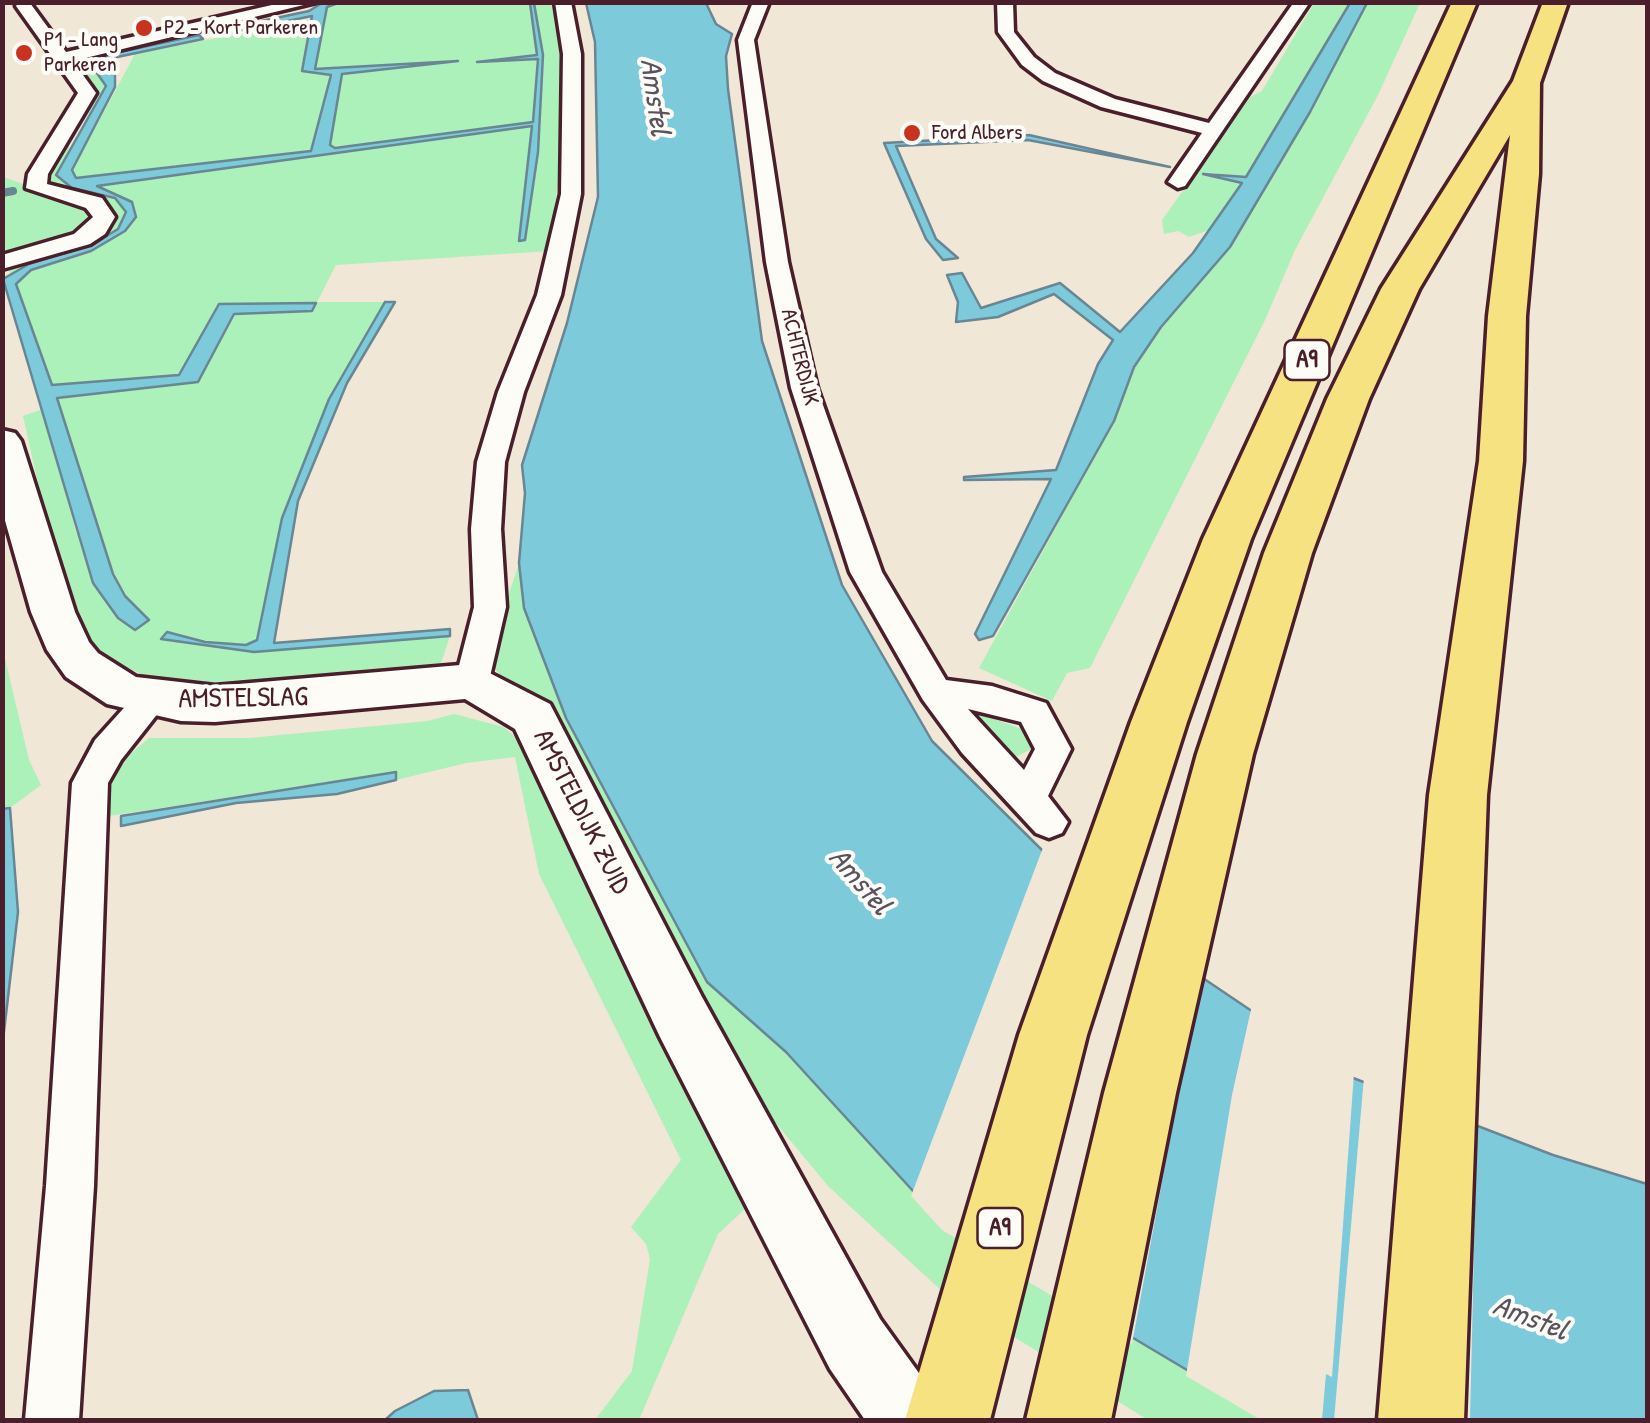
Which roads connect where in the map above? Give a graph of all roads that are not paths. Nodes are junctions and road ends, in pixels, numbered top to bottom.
1 (308, 2) edge
2 (563, 2) edge
3 (761, 2) edge
4 (1005, 2) edge
5 (1302, 2) edge
6 (1465, 2) edge
7 (1556, 2) edge
8 (22, 4) edge
9 (64, 58) junction
10 (1527, 81) junction
11 (1214, 130) junction
12 (1178, 182) dead end
13 (62, 198) junction
14 (2, 249) edge
15 (2, 262) edge
16 (2, 442) edge
17 (472, 680) junction
18 (935, 691) junction
19 (153, 698) junction
20 (52, 1420) edge
21 (908, 1420) edge
22 (947, 1420) edge
23 (1068, 1420) edge
24 (1420, 1420) edge

1 - 9 street
2 - 17 street
3 - 18 street, ACHTERDIJK
4 - 11 street
5 - 11 street
6 - 22 highway, A9
7 - 10 highway, A9
8 - 9 street
9 - 13 street
10 - 23 highway, A9
10 - 24 highway, A9
11 - 12 street
13 - 14 street
13 - 15 street
16 - 19 street, AMSTELSLAG
17 - 19 street, AMSTELSLAG
17 - 21 street, AMSTELDIJK ZUID
18 - 18 street, ACHTERDIJK
19 - 20 street

